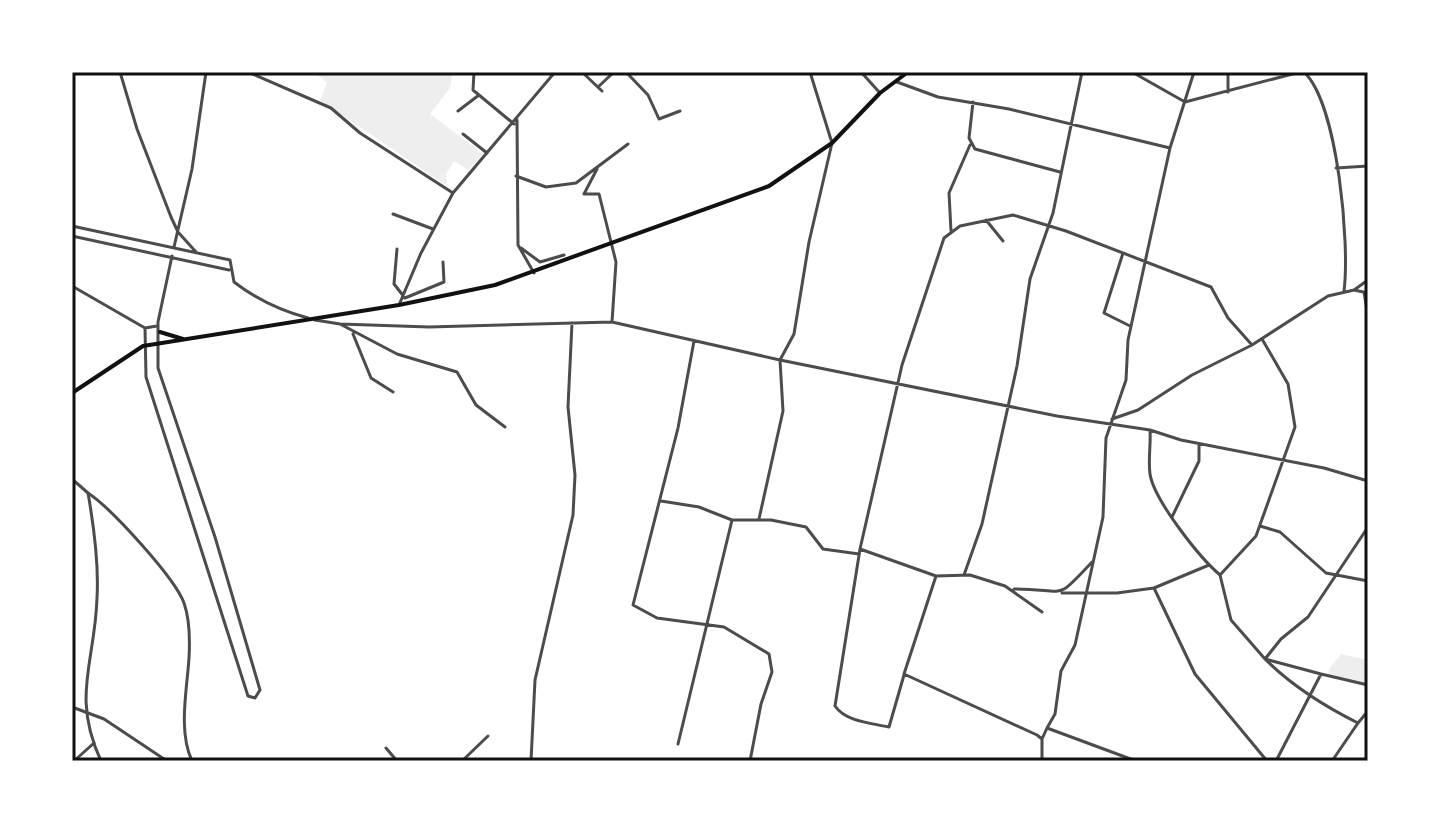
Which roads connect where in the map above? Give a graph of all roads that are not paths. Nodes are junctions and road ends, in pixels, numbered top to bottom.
1 (120, 72) edge
2 (206, 72) edge
3 (248, 72) edge
4 (474, 72) edge
5 (555, 72) edge
6 (582, 72) edge
7 (614, 72) edge
8 (626, 72) edge
9 (810, 72) edge
10 (861, 72) edge
11 (908, 72) edge
12 (1082, 72) edge
13 (1132, 72) edge
14 (1194, 72) edge
15 (1228, 72) edge
16 (1302, 72) edge
17 (897, 82) junction
18 (598, 87) junction
19 (602, 91) dead end
20 (1228, 92) junction
21 (880, 93) junction
22 (479, 95) junction
23 (973, 102) junction
24 (1185, 102) junction
25 (458, 111) dead end
26 (680, 111) dead end
27 (515, 122) junction
28 (1070, 124) junction
29 (463, 134) dead end
30 (832, 143) junction
31 (628, 144) dead end
32 (970, 145) junction
33 (1170, 148) junction
34 (487, 153) junction
35 (1368, 166) edge
36 (1336, 168) junction
37 (597, 169) junction
38 (1060, 172) junction
39 (516, 176) junction
40 (453, 193) junction
41 (393, 214) dead end
42 (986, 220) junction
43 (1049, 225) junction
44 (72, 226) edge
45 (433, 229) junction
46 (951, 231) junction
47 (178, 232) junction
48 (72, 236) edge
49 (1003, 241) dead end
50 (613, 243) junction
51 (518, 245) junction
52 (174, 247) junction
53 (179, 248) junction
54 (397, 249) dead end
55 (196, 252) junction
56 (1123, 253) junction
57 (564, 255) dead end
58 (174, 257) junction
59 (1146, 261) junction
60 (443, 262) dead end
61 (229, 270) junction
62 (534, 273) junction
63 (1368, 280) edge
64 (72, 286) edge
65 (1354, 290) junction
66 (1344, 291) junction
67 (1366, 293) edge
68 (405, 298) junction
69 (399, 305) junction
70 (1368, 317) edge
71 (305, 318) junction
72 (612, 322) junction
73 (572, 323) junction
74 (340, 324) junction
75 (1130, 326) junction
76 (145, 328) junction
77 (159, 329) junction
78 (353, 334) junction
79 (183, 339) junction
80 (1262, 339) junction
81 (694, 341) junction
82 (158, 344) junction
83 (1252, 345) junction
84 (143, 346) junction
85 (780, 360) junction
86 (899, 384) junction
87 (393, 392) dead end
88 (72, 393) edge
89 (1007, 403) junction
90 (1112, 419) junction
91 (1109, 424) junction
92 (505, 427) dead end
93 (1150, 430) junction
94 (1199, 444) junction
95 (1283, 462) junction
96 (72, 479) edge
97 (1368, 481) edge
98 (88, 493) junction
99 (661, 501) junction
100 (1172, 517) junction
101 (759, 519) junction
102 (732, 520) junction
103 (1260, 526) junction
104 (1368, 527) edge
105 (860, 552) junction
106 (1092, 562) junction
107 (1209, 565) junction
108 (964, 575) junction
109 (1220, 575) junction
110 (936, 576) junction
111 (1338, 576) junction
112 (1368, 581) edge
113 (1154, 588) junction
114 (1012, 589) junction
115 (1062, 593) junction
116 (1085, 595) junction
117 (1042, 612) dead end
118 (708, 623) junction
119 (697, 625) junction
120 (703, 637) junction
121 (1265, 659) junction
122 (904, 674) junction
123 (1321, 674) junction
124 (1368, 685) edge
125 (1313, 695) junction
126 (72, 707) edge
127 (84, 711) junction
128 (1368, 711) edge
129 (1358, 723) junction
130 (1047, 728) junction
131 (488, 736) dead end
132 (1042, 739) junction
133 (94, 743) junction
134 (678, 744) dead end
135 (386, 748) dead end
136 (74, 761) edge
137 (101, 761) edge
138 (167, 761) edge
139 (192, 761) edge
140 (397, 761) edge
141 (462, 761) edge
142 (531, 761) edge
143 (750, 761) edge
144 (1042, 761) edge
145 (1136, 761) edge
146 (1267, 761) edge
147 (1276, 761) edge
148 (1332, 761) edge

1 - 47 street
2 - 47 street
3 - 40 street
4 - 22 street
5 - 27 street
6 - 18 street
7 - 18 street
8 - 26 street
9 - 30 street
10 - 21 street
11 - 17 main road
12 - 28 street
13 - 24 street
14 - 24 street
15 - 20 street
16 - 20 street
16 - 36 street
17 - 21 main road
17 - 23 street
18 - 19 street
20 - 24 street
21 - 30 main road
22 - 25 street
22 - 27 street
23 - 28 street
23 - 32 street
24 - 33 street
27 - 34 street
27 - 39 street
28 - 33 street
28 - 38 street
29 - 34 street
30 - 50 main road
30 - 85 street
31 - 37 street
32 - 38 street
32 - 46 street
33 - 59 street
34 - 40 street
35 - 36 street
36 - 66 street
37 - 39 street
37 - 50 street
38 - 43 street
39 - 51 street
40 - 45 street
41 - 45 street
42 - 43 street
42 - 46 street
42 - 49 street
43 - 56 street
43 - 89 street
44 - 52 street
45 - 68 street
46 - 86 street
47 - 52 street
47 - 55 street
48 - 58 street
50 - 62 main road
50 - 72 street
51 - 57 street
51 - 62 street
52 - 53 street
53 - 55 street
53 - 58 street
54 - 68 street
55 - 61 street
56 - 59 street
56 - 75 street
58 - 61 street
58 - 77 street
59 - 75 street
59 - 83 street
60 - 68 street
61 - 71 street
62 - 69 main road
63 - 65 street
64 - 76 street
65 - 66 street
65 - 67 street
66 - 80 street
67 - 70 street
68 - 69 street
69 - 71 main road
71 - 74 street
71 - 79 main road
72 - 73 street
72 - 81 street
73 - 74 street
73 - 142 street
74 - 78 street
75 - 90 street
76 - 77 street
76 - 84 street
77 - 79 main road
77 - 82 street
78 - 87 street
78 - 92 street
79 - 82 main road
80 - 83 street
80 - 95 street
81 - 85 street
81 - 99 street
82 - 84 main road
82 - 84 street
83 - 90 street
84 - 88 main road
85 - 86 street
85 - 101 street
86 - 89 street
86 - 105 street
89 - 91 street
89 - 108 street
90 - 91 street
91 - 93 street
91 - 106 street
93 - 94 street
93 - 100 street
94 - 95 street
94 - 100 street
95 - 97 street
95 - 103 street
96 - 98 street
98 - 127 street
98 - 139 street
99 - 102 street
99 - 119 street
100 - 107 street
101 - 102 street
101 - 105 street
102 - 118 street
103 - 109 street
103 - 111 street
104 - 111 street
105 - 110 street
105 - 122 street
106 - 115 street
106 - 116 street
107 - 109 street
107 - 113 street
108 - 110 street
108 - 114 street
109 - 121 street
110 - 122 street
111 - 112 street
111 - 121 street
113 - 116 street
113 - 146 street
114 - 115 street
114 - 117 street
115 - 116 street
116 - 130 street
118 - 119 street
118 - 120 street
118 - 143 street
119 - 120 street
120 - 134 street
121 - 123 street
121 - 125 street
122 - 132 street
123 - 124 street
123 - 125 street
125 - 129 street
125 - 147 street
126 - 127 street
127 - 133 street
127 - 138 street
128 - 129 street
129 - 148 street
130 - 132 street
130 - 145 street
131 - 141 street
132 - 144 street
133 - 136 street
133 - 137 street
135 - 140 street

